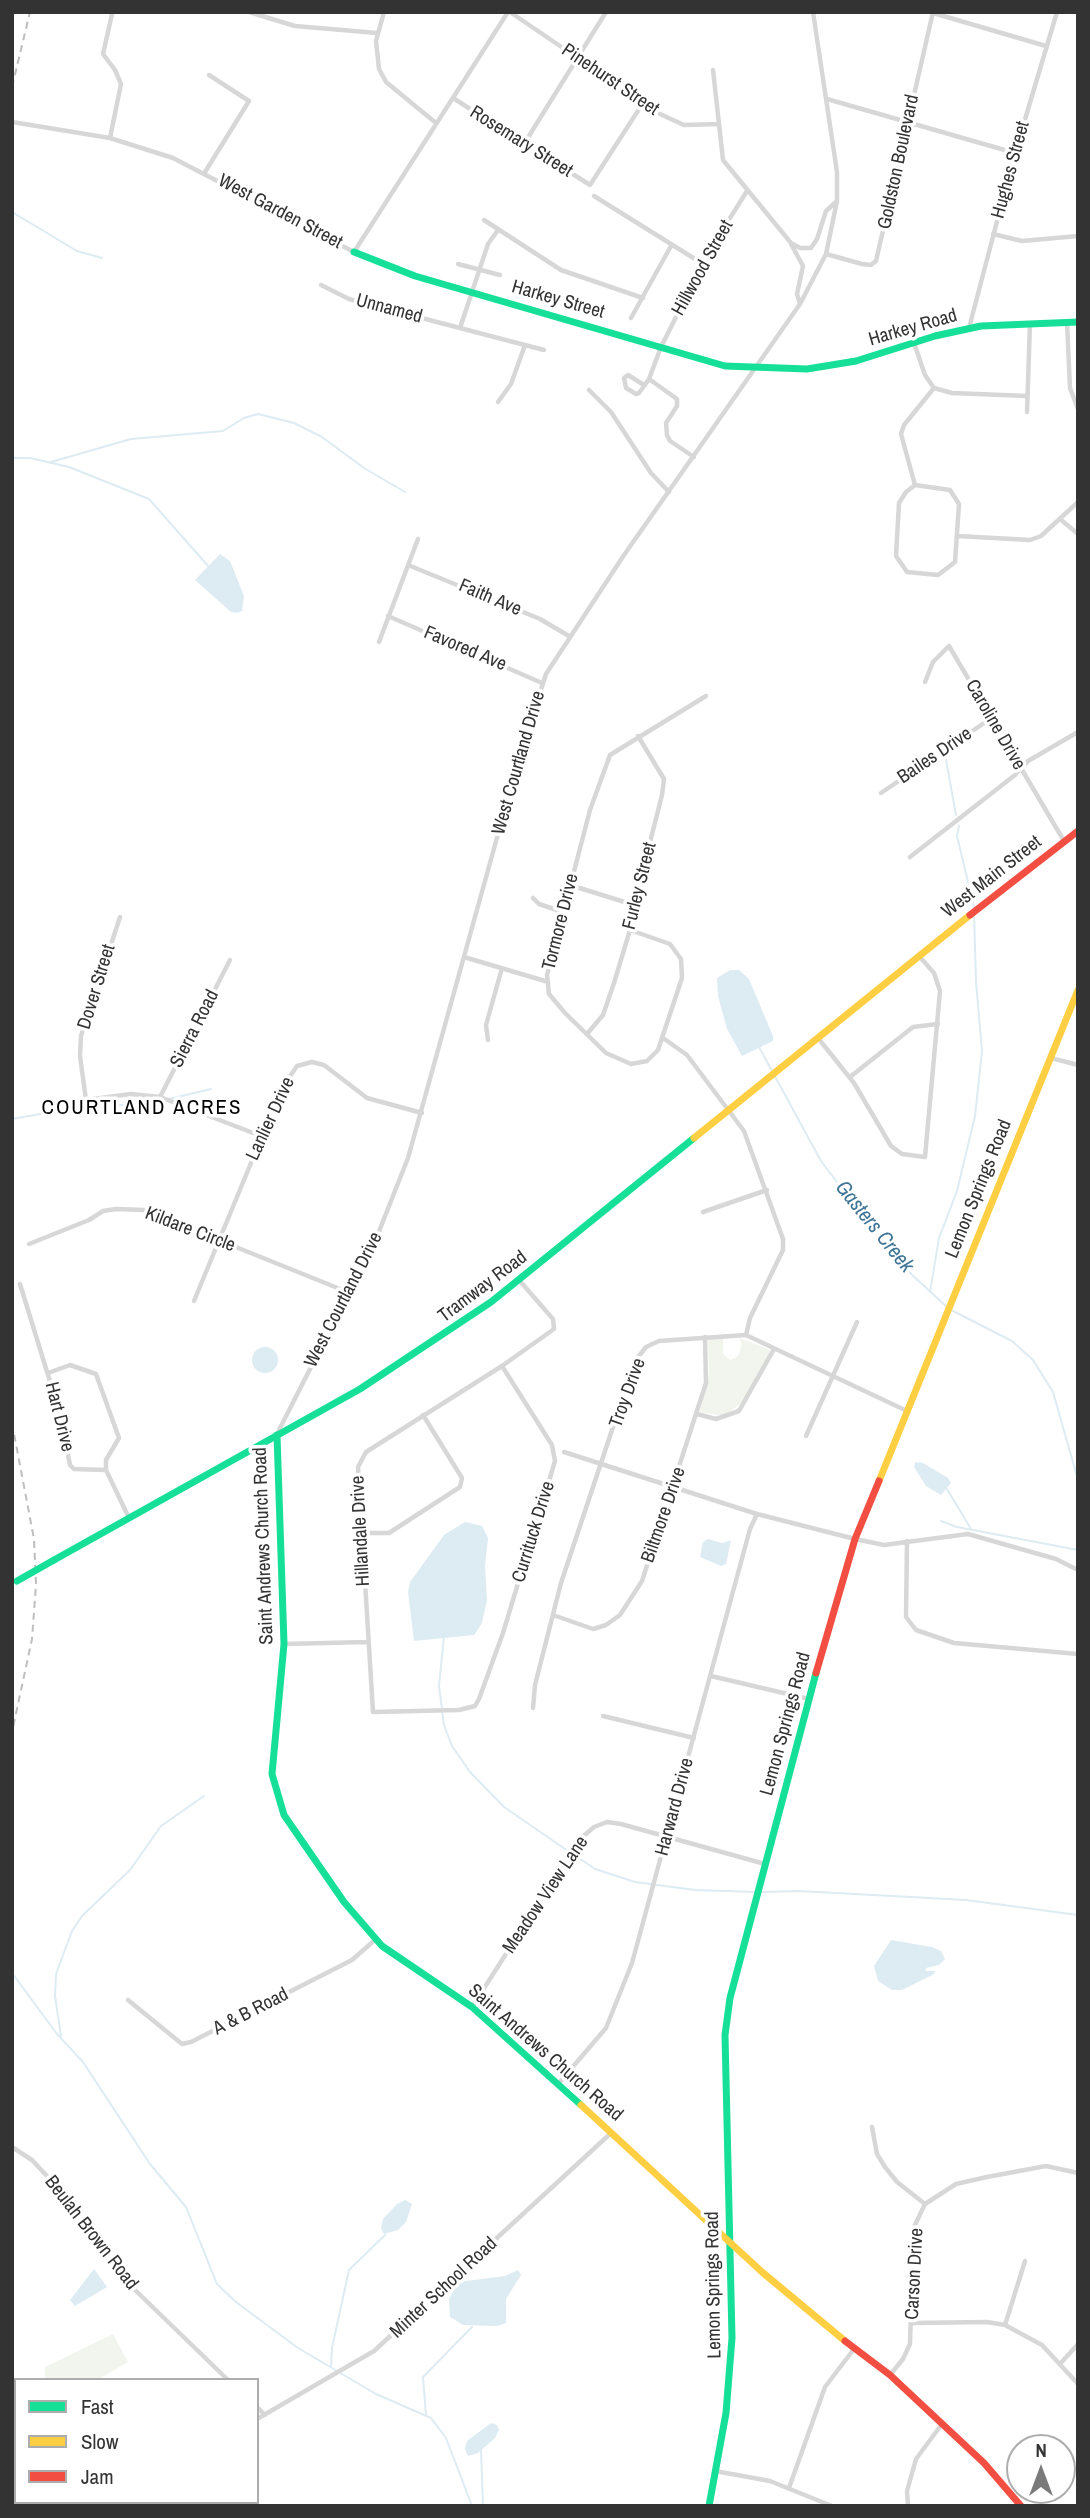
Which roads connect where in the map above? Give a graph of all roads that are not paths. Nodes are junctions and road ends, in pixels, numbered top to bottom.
1 (249, 12) edge
2 (384, 12) edge
3 (509, 12) edge
4 (606, 12) edge
5 (813, 12) edge
6 (1057, 12) edge
7 (933, 13) edge
8 (112, 14) edge
9 (377, 33) junction
10 (1046, 46) junction
11 (577, 58) junction
12 (713, 70) dead end
13 (209, 75) dead end
14 (453, 98) junction
15 (827, 99) junction
16 (643, 103) junction
17 (906, 121) junction
18 (12, 122) edge
19 (436, 123) junction
20 (718, 124) junction
21 (110, 138) junction
22 (524, 144) junction
23 (1015, 153) junction
24 (205, 172) junction
25 (747, 191) junction
26 (594, 196) dead end
27 (837, 201) junction
28 (484, 220) dead end
29 (498, 230) junction
30 (993, 234) junction
31 (1078, 236) edge
32 (791, 243) junction
33 (671, 246) junction
34 (354, 252) junction
35 (826, 254) junction
36 (695, 259) dead end
37 (458, 264) dead end
38 (479, 269) junction
39 (500, 275) dead end
40 (321, 285) dead end
41 (472, 291) junction
42 (643, 298) junction
43 (800, 304) junction
44 (631, 317) dead end
45 (1066, 321) junction
46 (1078, 322) edge
47 (1030, 323) junction
48 (460, 328) junction
49 (969, 328) junction
50 (914, 344) junction
51 (525, 345) junction
52 (661, 346) junction
53 (544, 350) dead end
54 (757, 368) junction
55 (649, 379) junction
56 (644, 385) junction
57 (934, 388) junction
58 (589, 390) dead end
59 (1027, 396) junction
60 (498, 402) dead end
61 (1078, 409) edge
62 (1027, 412) dead end
63 (694, 457) junction
64 (915, 485) junction
65 (669, 492) junction
66 (1078, 502) edge
67 (1060, 519) junction
68 (1078, 534) edge
69 (958, 536) junction
70 (418, 539) dead end
71 (408, 565) junction
72 (388, 616) junction
73 (569, 636) junction
74 (379, 642) dead end
75 (925, 682) dead end
76 (542, 683) junction
77 (706, 696) dead end
78 (990, 719) junction
79 (1078, 732) edge
80 (638, 736) junction
81 (1020, 769) junction
82 (881, 793) dead end
83 (1078, 831) edge
84 (1064, 841) junction
85 (910, 857) dead end
86 (570, 885) junction
87 (533, 898) dead end
88 (634, 905) junction
89 (563, 912) junction
90 (120, 917) dead end
91 (630, 930) junction
92 (927, 949) joint
93 (919, 956) junction
94 (464, 957) junction
95 (230, 960) dead end
96 (502, 968) junction
97 (545, 982) junction
98 (1078, 990) edge
99 (938, 1024) junction
100 (587, 1034) junction
101 (663, 1038) junction
102 (818, 1038) junction
103 (488, 1040) dead end
104 (1051, 1058) junction
105 (1078, 1065) edge
106 (850, 1077) junction
107 (160, 1097) junction
108 (728, 1111) junction
109 (422, 1113) junction
110 (261, 1136) junction
111 (767, 1190) junction
112 (703, 1212) dead end
113 (220, 1240) junction
114 (29, 1244) dead end
115 (519, 1280) junction
116 (20, 1283) dead end
117 (350, 1293) junction
118 (194, 1301) dead end
119 (857, 1322) dead end
120 (746, 1335) junction
121 (705, 1337) junction
122 (774, 1349) junction
123 (502, 1366) junction
124 (48, 1373) junction
125 (832, 1377) junction
126 (907, 1411) junction
127 (697, 1414) junction
128 (423, 1415) junction
129 (277, 1435) junction
130 (806, 1436) dead end
131 (564, 1452) dead end
132 (604, 1462) junction
133 (106, 1470) junction
134 (675, 1485) junction
135 (757, 1514) junction
136 (129, 1518) junction
137 (360, 1533) junction
138 (855, 1539) junction
139 (907, 1541) junction
140 (1078, 1570) edge
141 (15, 1583) edge
142 (553, 1615) junction
143 (367, 1642) junction
144 (284, 1644) junction
145 (1078, 1654) edge
146 (711, 1675) junction
147 (808, 1699) junction
148 (475, 1706) joint
149 (533, 1708) dead end
150 (603, 1716) dead end
151 (694, 1738) junction
152 (666, 1837) junction
153 (765, 1864) junction
154 (376, 1939) junction
155 (128, 2000) dead end
156 (472, 2007) junction
157 (559, 2083) junction
158 (872, 2127) dead end
159 (612, 2132) junction
160 (12, 2147) edge
161 (1078, 2173) edge
162 (925, 2204) junction
163 (730, 2242) junction
164 (1025, 2262) dead end
165 (913, 2322) junction
166 (1005, 2325) junction
167 (1078, 2344) edge
168 (854, 2349) junction
169 (1060, 2364) junction
170 (890, 2375) junction
171 (226, 2378) edge
172 (1078, 2384) edge
173 (259, 2409) edge
174 (265, 2415) junction
175 (259, 2418) edge
176 (942, 2424) junction
177 (715, 2471) junction
178 (789, 2488) junction
179 (709, 2506) edge
180 (832, 2506) edge
181 (908, 2506) edge
182 (1021, 2506) edge

1 - 9 street
2 - 9 street
3 - 11 street, Pinehurst Street
3 - 14 street, West Garden Street
4 - 11 street
5 - 15 street, West Courtland Drive
6 - 10 street, Hughes Street
7 - 10 street
7 - 17 street, Goldston Boulevard
8 - 21 street
9 - 19 street
10 - 23 street, Hughes Street
11 - 16 street, Pinehurst Street
11 - 22 street
12 - 20 street
13 - 24 street
14 - 19 street, West Garden Street
14 - 22 street, Rosemary Street
15 - 17 street
15 - 27 street, West Courtland Drive
16 - 20 street, Pinehurst Street
16 - 22 street, Rosemary Street
17 - 23 street
17 - 35 street, Goldston Boulevard
18 - 21 street, West Garden Street
19 - 34 street, West Garden Street
20 - 25 street
21 - 24 street, West Garden Street
23 - 30 street, Hughes Street
24 - 34 street, West Garden Street
25 - 32 street
25 - 52 street, Hillwood Street
26 - 33 street
27 - 32 street
27 - 35 street, West Courtland Drive
28 - 29 street
29 - 38 street
29 - 42 street
30 - 31 street
30 - 49 street, Hughes Street
32 - 43 street
33 - 36 street
33 - 42 street
34 - 41 street, Harkey Street
35 - 43 street, West Courtland Drive
37 - 38 street
38 - 39 street
38 - 41 street
40 - 48 street, Unnamed
41 - 48 street
41 - 52 street, Harkey Street
42 - 44 street
43 - 54 street, West Courtland Drive
45 - 46 street, Harkey Road
45 - 47 street, Harkey Road
45 - 61 street
47 - 49 street, Harkey Road
47 - 59 street
48 - 51 street, Unnamed
49 - 50 street, Harkey Road
50 - 54 street, Harkey Road
50 - 57 street
51 - 53 street, Unnamed
51 - 60 street
52 - 54 street, Harkey Street
52 - 55 street, Hillwood Street
54 - 63 street, West Courtland Drive
55 - 56 street, Hillwood Street
55 - 63 street
56 - 56 street
57 - 59 street
57 - 64 street
58 - 65 street
59 - 62 street
63 - 65 street, West Courtland Drive
64 - 69 street
64 - 69 street
65 - 73 street, West Courtland Drive
66 - 67 street
67 - 68 street
67 - 69 street
70 - 71 street
71 - 72 street
71 - 73 street, Faith Ave
72 - 74 street
72 - 76 street, Favored Ave
73 - 76 street, West Courtland Drive
75 - 78 street, Caroline Drive
76 - 94 street, West Courtland Drive
77 - 80 street, Tormore Drive
78 - 81 street, Caroline Drive
78 - 82 street, Bailes Drive
79 - 81 street
80 - 86 street, Tormore Drive
80 - 88 street, Furley Street
81 - 84 street, Caroline Drive
81 - 85 street
83 - 84 street, West Main Street
84 - 92 street, West Main Street
86 - 88 street
86 - 89 street, Tormore Drive
87 - 89 street
88 - 91 street, Furley Street
89 - 97 street, Tormore Drive
90 - 107 street, Dover Street
91 - 100 street, Furley Street
91 - 101 street, Tormore Drive
92 - 93 street, Tramway Road
93 - 99 street
93 - 102 street, Tramway Road
94 - 96 street
94 - 109 street, West Courtland Drive
95 - 107 street, Sierra Road
96 - 97 street
96 - 103 street
97 - 100 street, Tormore Drive
98 - 104 street, Lemon Springs Road
99 - 106 street
99 - 106 street
100 - 101 street, Tormore Drive
101 - 108 street
102 - 106 street
102 - 108 street, Tramway Road
104 - 105 street
104 - 126 street, Lemon Springs Road
107 - 110 street
108 - 111 street
108 - 115 street, Tramway Road
109 - 110 street, Lanlier Drive
109 - 117 street, West Courtland Drive
110 - 113 street, Lanlier Drive
111 - 112 street
111 - 120 street
113 - 114 street, Kildare Circle
113 - 117 street, Kildare Circle
113 - 118 street, Lanlier Drive
115 - 123 street, Hillandale Drive
115 - 129 street, Tramway Road
116 - 124 street, Hart Drive
117 - 129 street, West Courtland Drive
119 - 125 street
120 - 121 street, Troy Drive
120 - 122 street, Troy Drive
121 - 127 street, Biltmore Drive
121 - 132 street, Troy Drive
122 - 125 street, Troy Drive
122 - 127 street
123 - 128 street, Hillandale Drive
123 - 148 street, Currituck Drive
124 - 133 street, Hart Drive
124 - 133 street, Hart Drive
125 - 126 street, Troy Drive
125 - 130 street
126 - 138 street, Lemon Springs Road
127 - 134 street, Biltmore Drive
128 - 137 street, Hillandale Drive
128 - 137 street
129 - 136 street, Tramway Road
129 - 144 street, Saint Andrews Church Road
131 - 132 street
132 - 134 street
132 - 142 street, Troy Drive
133 - 136 street
134 - 135 street
134 - 142 street, Biltmore Drive
135 - 138 street
135 - 146 street, Harward Drive
136 - 141 street, Tramway Road, bridge
137 - 143 street, Hillandale Drive
138 - 139 street
138 - 147 street, Lemon Springs Road
139 - 140 street
139 - 145 street
142 - 149 street, Troy Drive
143 - 144 street
143 - 148 street, Hillandale Drive
144 - 154 street, Saint Andrews Church Road
146 - 147 street
146 - 151 street, Harward Drive
147 - 153 street, Lemon Springs Road
150 - 151 street
151 - 152 street, Harward Drive
152 - 153 street, Meadow View Lane
152 - 156 street, Meadow View Lane
152 - 157 street, Harward Drive
153 - 163 street, Lemon Springs Road
154 - 155 street, A & B Road
154 - 156 street, Saint Andrews Church Road
156 - 157 street, Saint Andrews Church Road
157 - 159 street, Saint Andrews Church Road
158 - 162 street
159 - 163 street, Saint Andrews Church Road
159 - 174 street, Minter School Road
160 - 171 street, Beulah Brown Road
161 - 162 street, Carson Drive
162 - 165 street, Carson Drive
163 - 168 street, Saint Andrews Church Road
163 - 177 street, Lemon Springs Road
164 - 166 street
165 - 166 street
165 - 170 street, Carson Drive
166 - 169 street
167 - 169 street
168 - 170 street, Saint Andrews Church Road
168 - 178 street
169 - 172 street
170 - 176 street, Saint Andrews Church Road
173 - 174 street
174 - 175 street, Minter School Road
176 - 181 street
176 - 182 street, Saint Andrews Church Road
177 - 178 street
177 - 179 street, Lemon Springs Road
178 - 180 street

